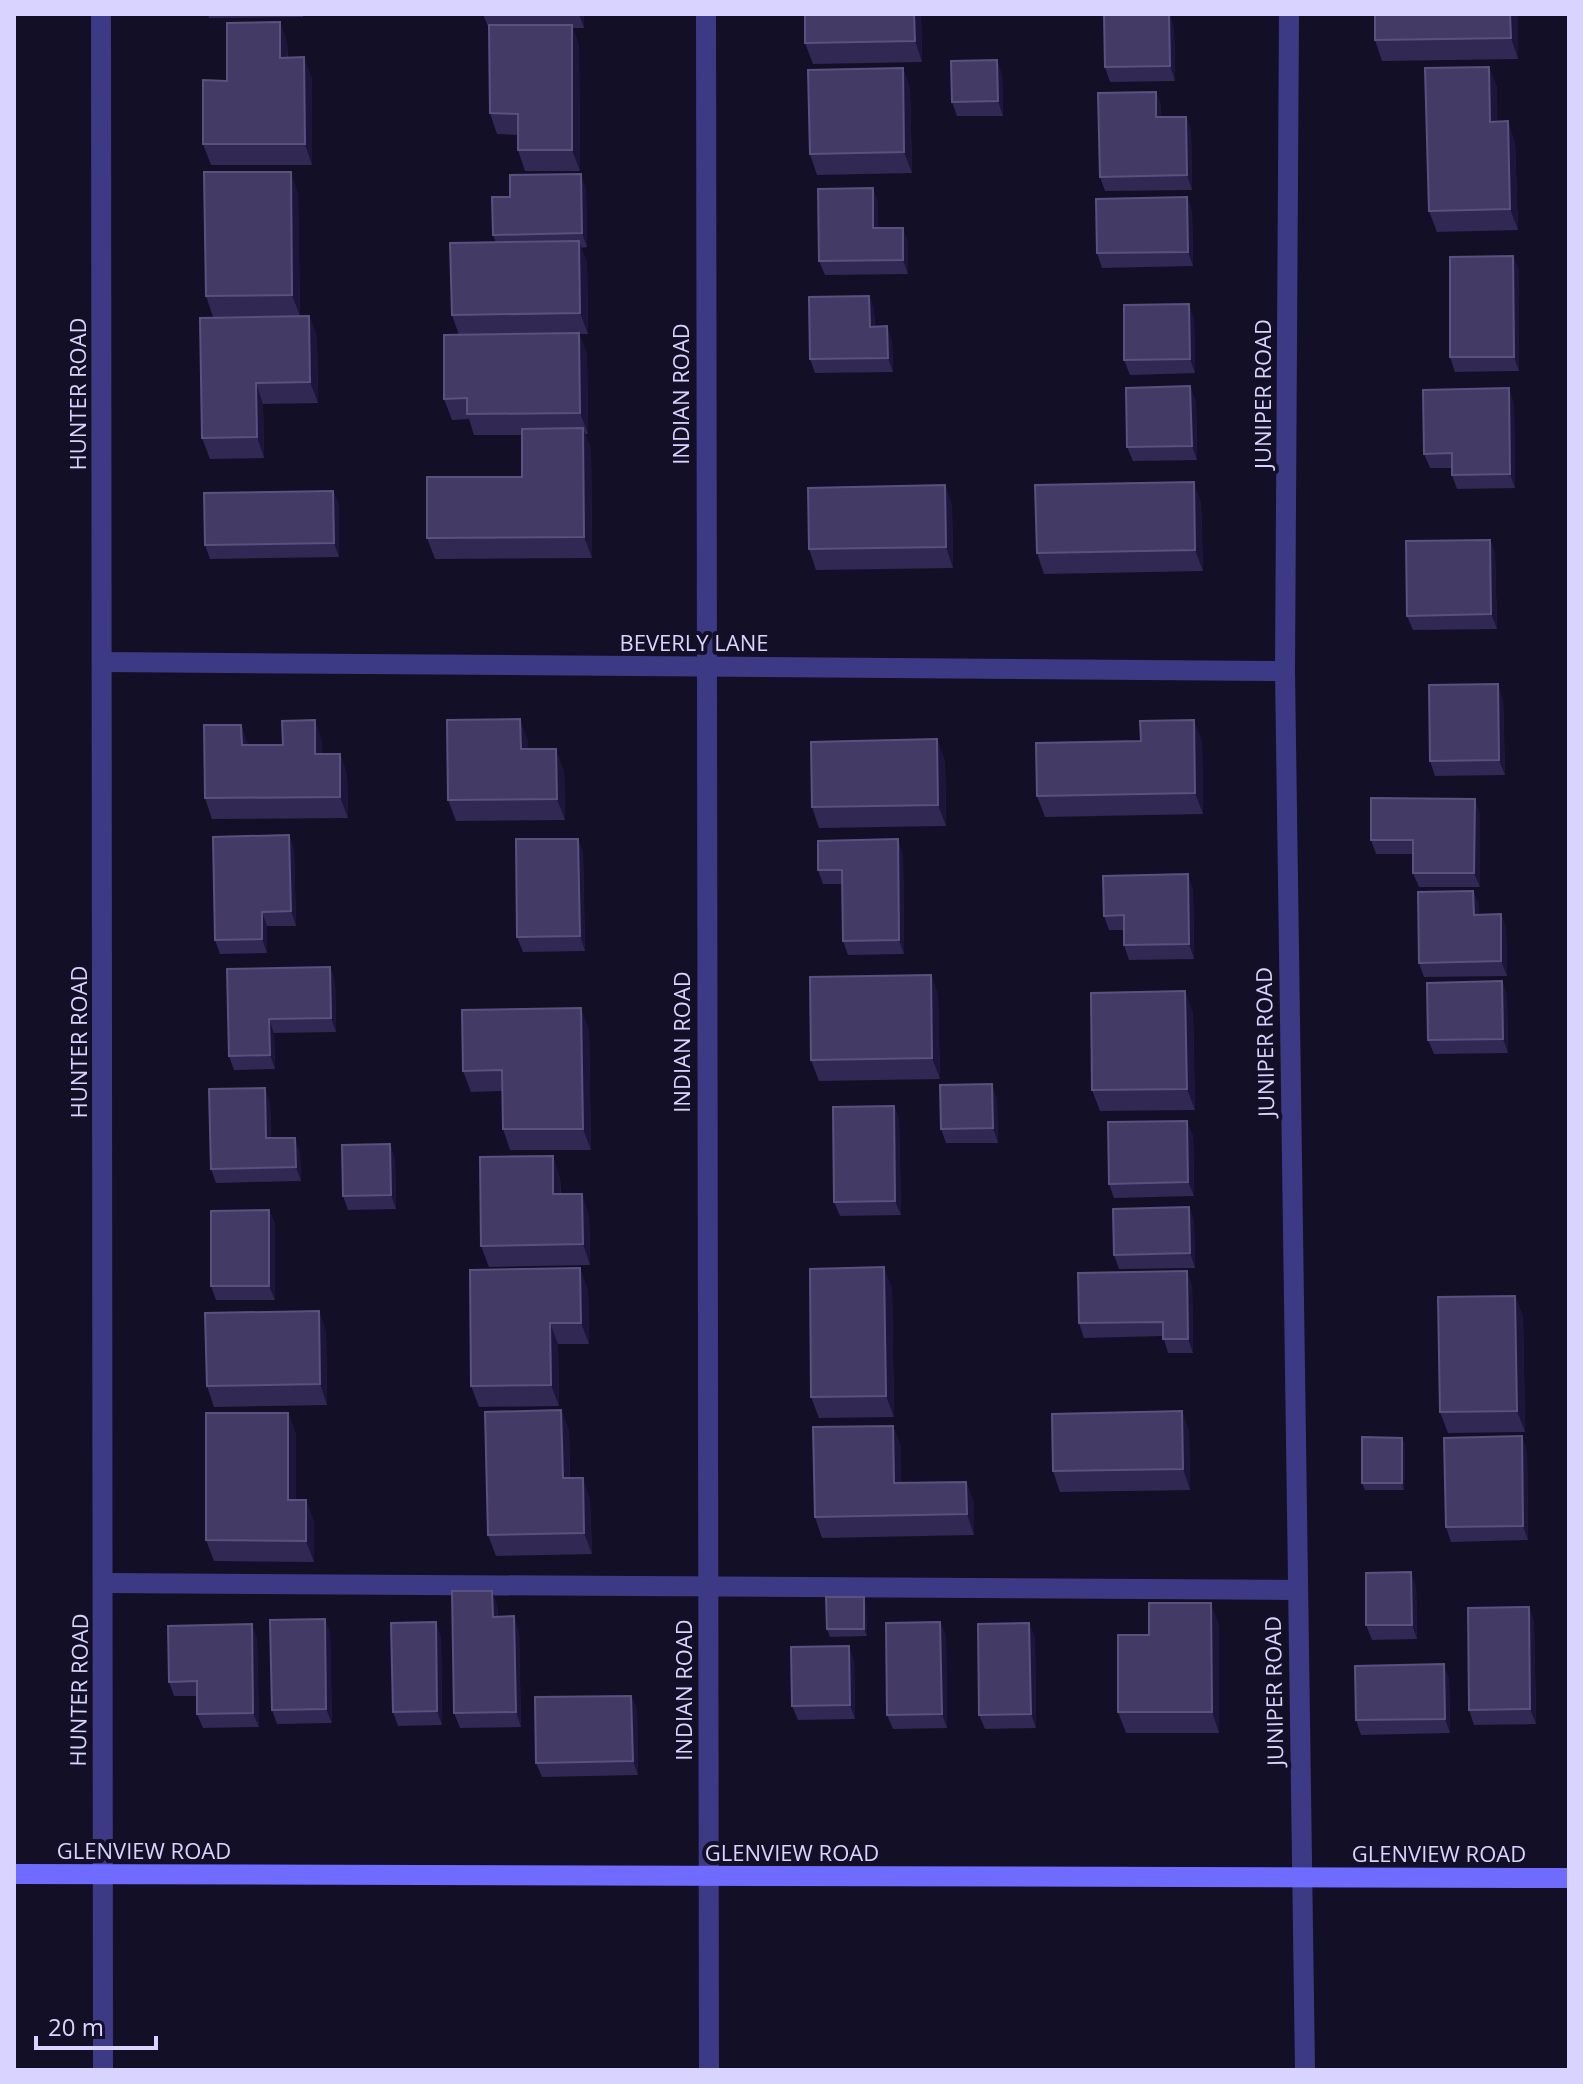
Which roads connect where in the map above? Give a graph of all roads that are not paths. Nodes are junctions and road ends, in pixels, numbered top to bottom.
1 (101, 14) edge
2 (706, 14) edge
3 (1289, 14) edge
4 (103, 662) junction
5 (705, 667) junction
6 (1285, 671) junction
7 (105, 1583) junction
8 (708, 1585) junction
9 (1296, 1590) junction
10 (14, 1874) edge
11 (101, 1875) junction
12 (708, 1877) junction
13 (1569, 1878) edge
14 (1302, 1879) junction
15 (103, 2070) edge
16 (709, 2070) edge
17 (1305, 2070) edge

1 - 4 street, HUNTER ROAD
2 - 5 street, INDIAN ROAD
3 - 6 street, JUNIPER ROAD
4 - 5 street, BEVERLY LANE
4 - 7 street, HUNTER ROAD
5 - 6 street, BEVERLY LANE
5 - 8 street, INDIAN ROAD
6 - 9 street, JUNIPER ROAD
7 - 8 street
7 - 11 street, HUNTER ROAD
8 - 9 street
8 - 12 street, INDIAN ROAD
9 - 14 street, JUNIPER ROAD
10 - 11 main road, GLENVIEW ROAD
11 - 12 main road, GLENVIEW ROAD
11 - 15 street, HUNTER ROAD
12 - 14 main road, GLENVIEW ROAD
12 - 16 street, INDIAN ROAD
13 - 14 main road, GLENVIEW ROAD
14 - 17 street, JUNIPER ROAD

